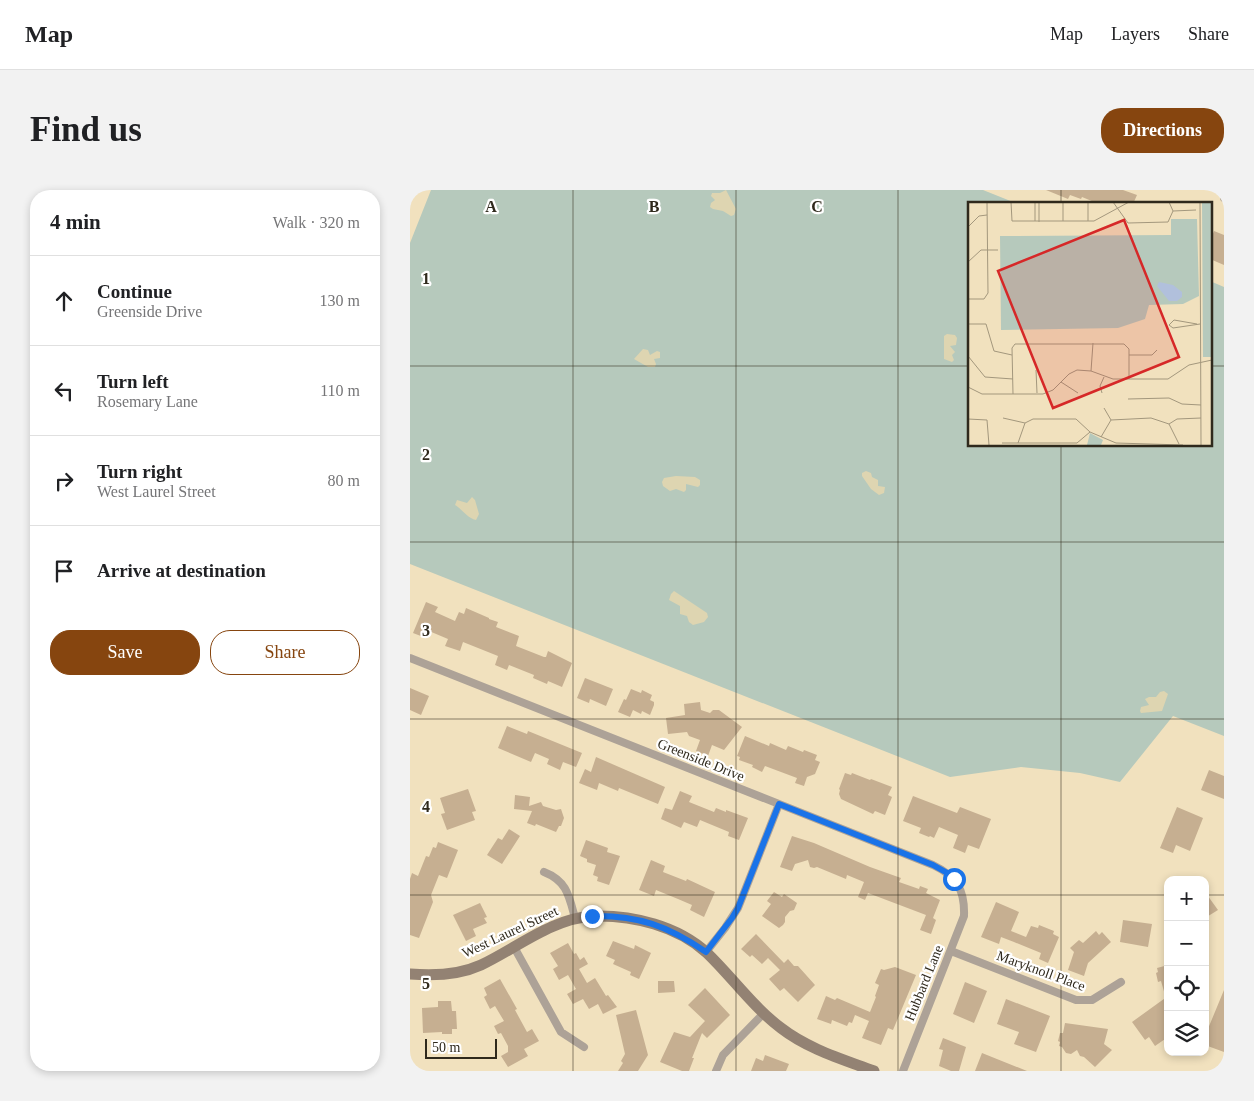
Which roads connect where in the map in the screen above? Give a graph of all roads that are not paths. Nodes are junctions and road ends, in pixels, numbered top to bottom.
1 (1224, 190) edge
2 (1224, 198) edge
3 (410, 658) edge
4 (779, 804) junction
5 (544, 872) dead end
6 (964, 904) joint
7 (575, 918) junction
8 (514, 947) junction
9 (951, 951) junction
10 (706, 952) junction
11 (410, 974) edge
12 (1121, 982) dead end
13 (764, 1013) junction
14 (584, 1047) dead end
15 (716, 1071) edge
16 (874, 1071) edge
17 (903, 1071) edge

1 - 2 street
3 - 4 street, Greenside Drive
4 - 6 street, Greenside Drive
4 - 10 street
5 - 7 street
6 - 9 street, Hubbard Lane
7 - 8 street, West Laurel Street
7 - 10 street, West Laurel Street
8 - 11 street, West Laurel Street
8 - 14 street
9 - 12 street, Maryknoll Place
9 - 17 street, Hubbard Lane
10 - 13 street, West Laurel Street
13 - 15 street
13 - 16 street, West Laurel Street

